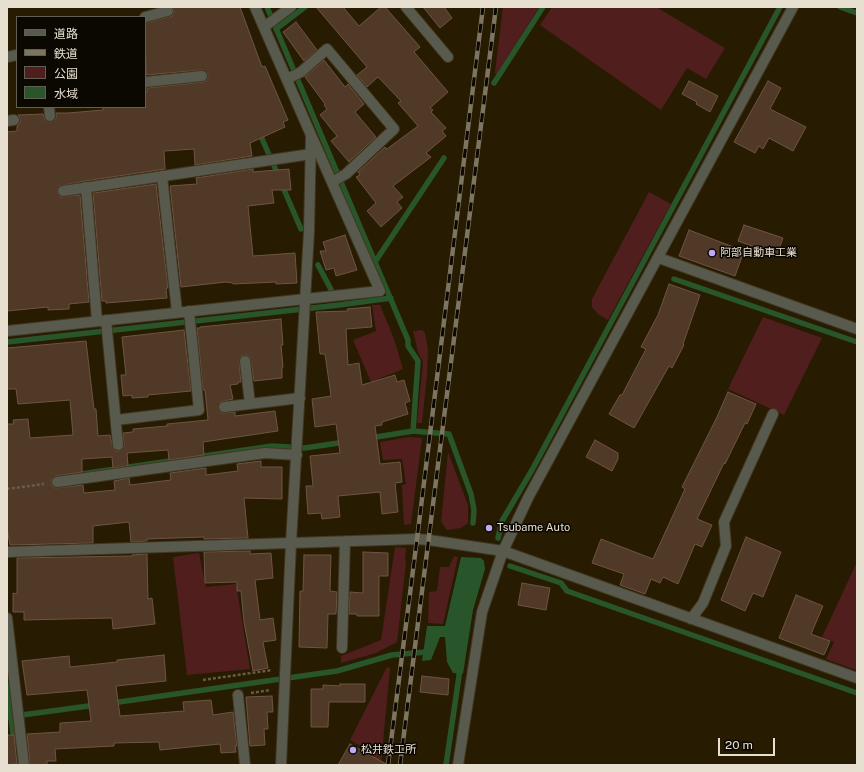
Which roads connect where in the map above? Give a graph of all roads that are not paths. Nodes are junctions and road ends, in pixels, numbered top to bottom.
1 (255, 7) edge
2 (292, 7) edge
3 (407, 7) edge
4 (793, 7) edge
5 (168, 11) dead end
6 (146, 18) edge
7 (269, 23) junction
8 (448, 57) dead end
9 (202, 76) dead end
10 (289, 78) junction
11 (146, 82) edge
12 (311, 135) junction
13 (311, 154) junction
14 (162, 176) junction
15 (334, 181) junction
16 (86, 187) junction
17 (64, 191) dead end
18 (659, 258) junction
19 (305, 306) junction
20 (177, 312) junction
21 (190, 319) junction
22 (104, 326) junction
23 (857, 329) edge
24 (7, 331) edge
25 (245, 361) dead end
26 (300, 398) junction
27 (250, 404) junction
28 (224, 407) dead end
29 (773, 414) dead end
30 (116, 420) junction
31 (118, 444) dead end
32 (297, 450) junction
33 (57, 482) road end
34 (345, 541) junction
35 (291, 544) junction
36 (503, 551) junction
37 (7, 552) edge
38 (7, 618) edge
39 (690, 618) junction
40 (342, 648) dead end
41 (857, 678) edge
42 (238, 695) road end
43 (24, 765) edge
44 (245, 765) edge
45 (281, 765) edge
46 (458, 765) edge

1 - 7 street
2 - 7 street
3 - 8 street
4 - 18 street
5 - 6 street
7 - 10 street
9 - 11 street
10 - 12 street
10 - 15 street
12 - 13 street
12 - 15 street
13 - 14 street
13 - 19 street
14 - 16 street
14 - 20 street
15 - 19 street
16 - 17 street
16 - 22 street
18 - 23 street
18 - 36 street
19 - 21 street
19 - 26 street
20 - 21 street
20 - 22 street
21 - 30 street
22 - 24 street
22 - 30 street
25 - 27 street
26 - 27 street
26 - 32 street
27 - 28 street
29 - 39 street
30 - 31 street
32 - 33 street
32 - 35 street
34 - 35 street
34 - 36 street
34 - 40 street
35 - 37 street
35 - 45 street
36 - 39 street
36 - 46 street
38 - 43 street
39 - 41 street
42 - 44 street

